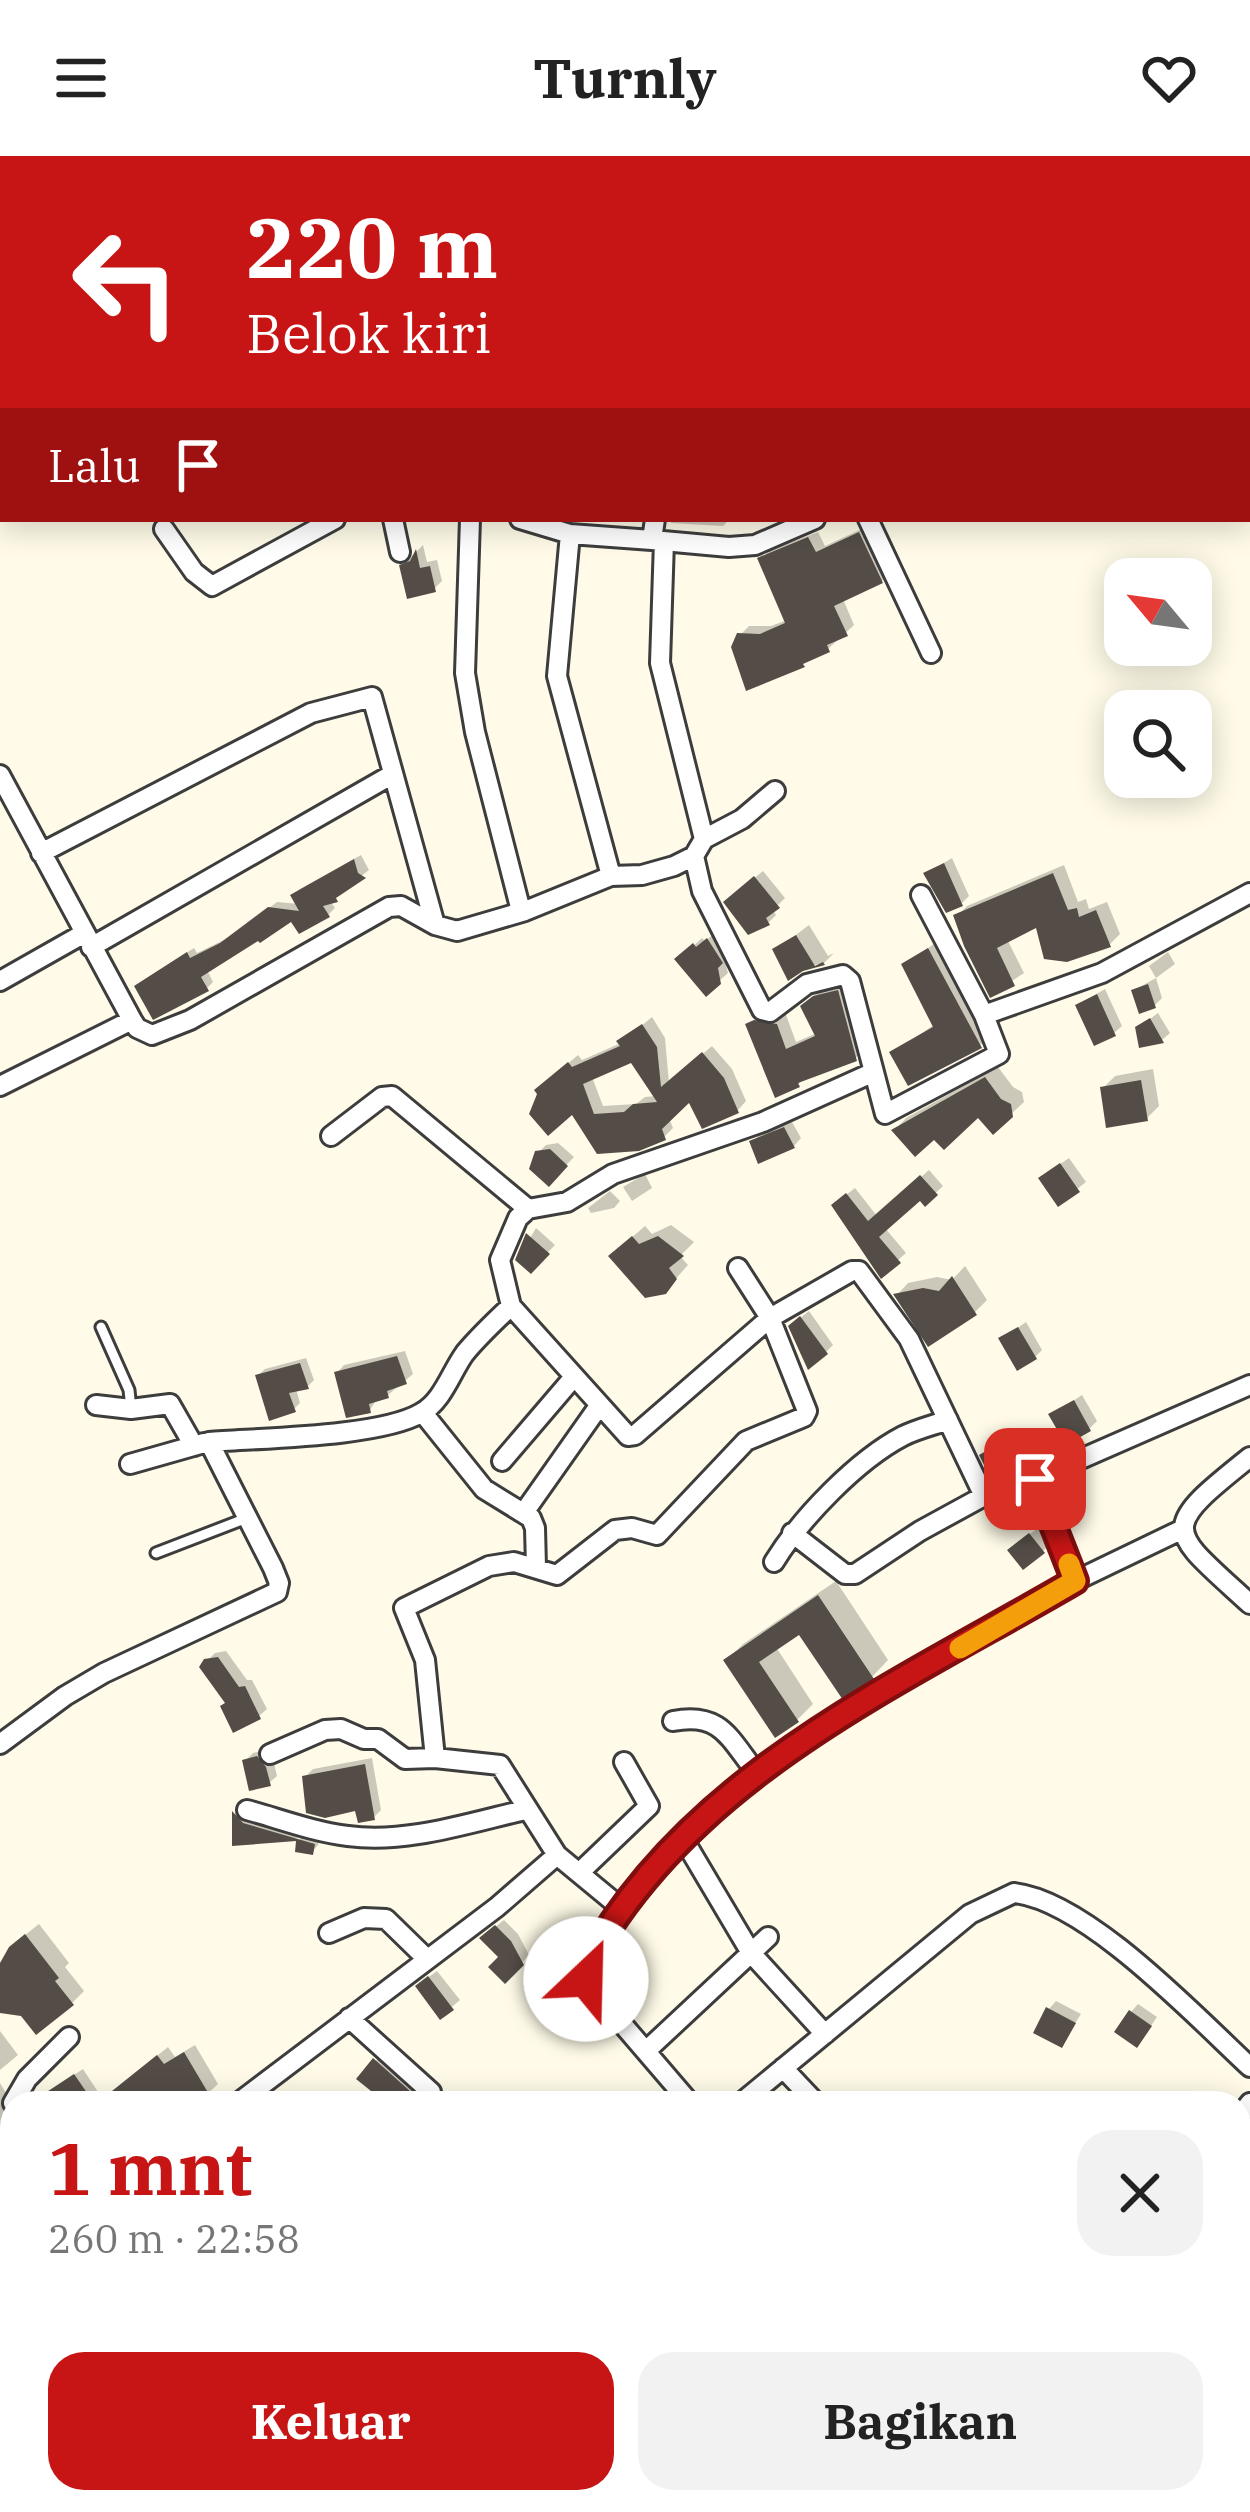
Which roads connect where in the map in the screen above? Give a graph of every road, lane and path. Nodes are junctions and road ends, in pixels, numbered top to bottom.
1 (329, 522) edge
2 (394, 522) edge
3 (470, 522) edge
4 (655, 522) edge
5 (808, 522) edge
6 (869, 522) edge
7 (564, 528) edge
8 (164, 529) dead end
9 (658, 540) junction
10 (400, 552) dead end
11 (931, 653) dead end
12 (393, 774) junction
13 (0, 775) edge
14 (775, 791) dead end
15 (41, 853) junction
16 (700, 864) junction
17 (611, 876) junction
18 (1250, 893) edge
19 (921, 895) dead end
20 (520, 911) junction
21 (435, 925) junction
22 (87, 940) junction
23 (0, 981) edge
24 (984, 1015) junction
25 (132, 1020) junction
26 (874, 1072) junction
27 (0, 1086) edge
28 (331, 1136) dead end
29 (528, 1209) junction
30 (738, 1268) dead end
31 (511, 1306) junction
32 (770, 1318) junction
33 (101, 1327) dead end
34 (573, 1378) junction
35 (1250, 1385) edge
36 (96, 1406) dead end
37 (599, 1406) junction
38 (131, 1409) junction
39 (423, 1413) junction
40 (948, 1420) junction
41 (201, 1444) junction
42 (1250, 1457) edge
43 (502, 1461) dead end
44 (130, 1465) dead end
45 (1035, 1479) junction
46 (984, 1496) junction
47 (525, 1511) junction
48 (247, 1518) junction
49 (1181, 1530) junction
50 (792, 1533) junction
51 (156, 1553) dead end
52 (773, 1562) dead end
53 (536, 1568) junction
54 (1075, 1581) junction
55 (1250, 1604) edge
56 (673, 1720) dead end
57 (0, 1744) edge
58 (270, 1754) dead end
59 (435, 1758) junction
60 (624, 1762) dead end
61 (756, 1772) junction
62 (521, 1804) junction
63 (247, 1810) dead end
64 (684, 1840) junction
65 (556, 1855) junction
66 (579, 1873) junction
67 (620, 1907) junction
68 (329, 1933) dead end
69 (768, 1937) dead end
70 (751, 1953) junction
71 (427, 1959) junction
72 (349, 2018) junction
73 (825, 2034) junction
74 (69, 2036) dead end
75 (647, 2050) junction
76 (1250, 2067) edge
77 (784, 2068) junction
78 (20, 2091) edge
79 (254, 2091) edge
80 (429, 2091) edge
81 (680, 2091) edge
82 (756, 2091) edge
83 (805, 2091) edge

1 - 8 street
2 - 10 street
3 - 20 street
4 - 9 street
5 - 9 street
6 - 11 street
7 - 9 street
7 - 17 street
9 - 16 street
12 - 15 street
12 - 21 street
12 - 22 street
13 - 15 street
14 - 16 street
15 - 22 street
16 - 17 street
16 - 26 street
17 - 20 street
18 - 24 street
19 - 24 street
20 - 21 street
21 - 25 street
22 - 23 street
22 - 25 street
24 - 26 street
25 - 27 street
26 - 29 street
28 - 29 street
29 - 31 street
30 - 32 street
31 - 34 street
31 - 39 street
32 - 37 street
32 - 40 street
32 - 53 street
33 - 38 lane
34 - 37 street
34 - 43 street
35 - 45 street
36 - 38 street
37 - 47 street
38 - 41 street
39 - 41 street
39 - 47 street
40 - 46 street
40 - 50 street
41 - 44 street
41 - 48 street
42 - 49 street
45 - 46 street
45 - 54 street
46 - 50 street
47 - 53 street
48 - 51 lane
48 - 57 street
49 - 54 street
49 - 55 street
50 - 52 street
53 - 59 street
54 - 61 street
56 - 61 street
58 - 59 street
59 - 62 street
60 - 66 street
61 - 64 street
62 - 63 street
62 - 65 street
64 - 67 street
64 - 70 street
65 - 66 street
65 - 71 street
66 - 67 street
67 - 75 street
68 - 71 street
69 - 70 street
70 - 73 street
70 - 75 street
71 - 72 street
72 - 79 street
72 - 80 street
73 - 76 street
73 - 77 street
74 - 78 street
75 - 81 street
77 - 82 street
77 - 83 street

